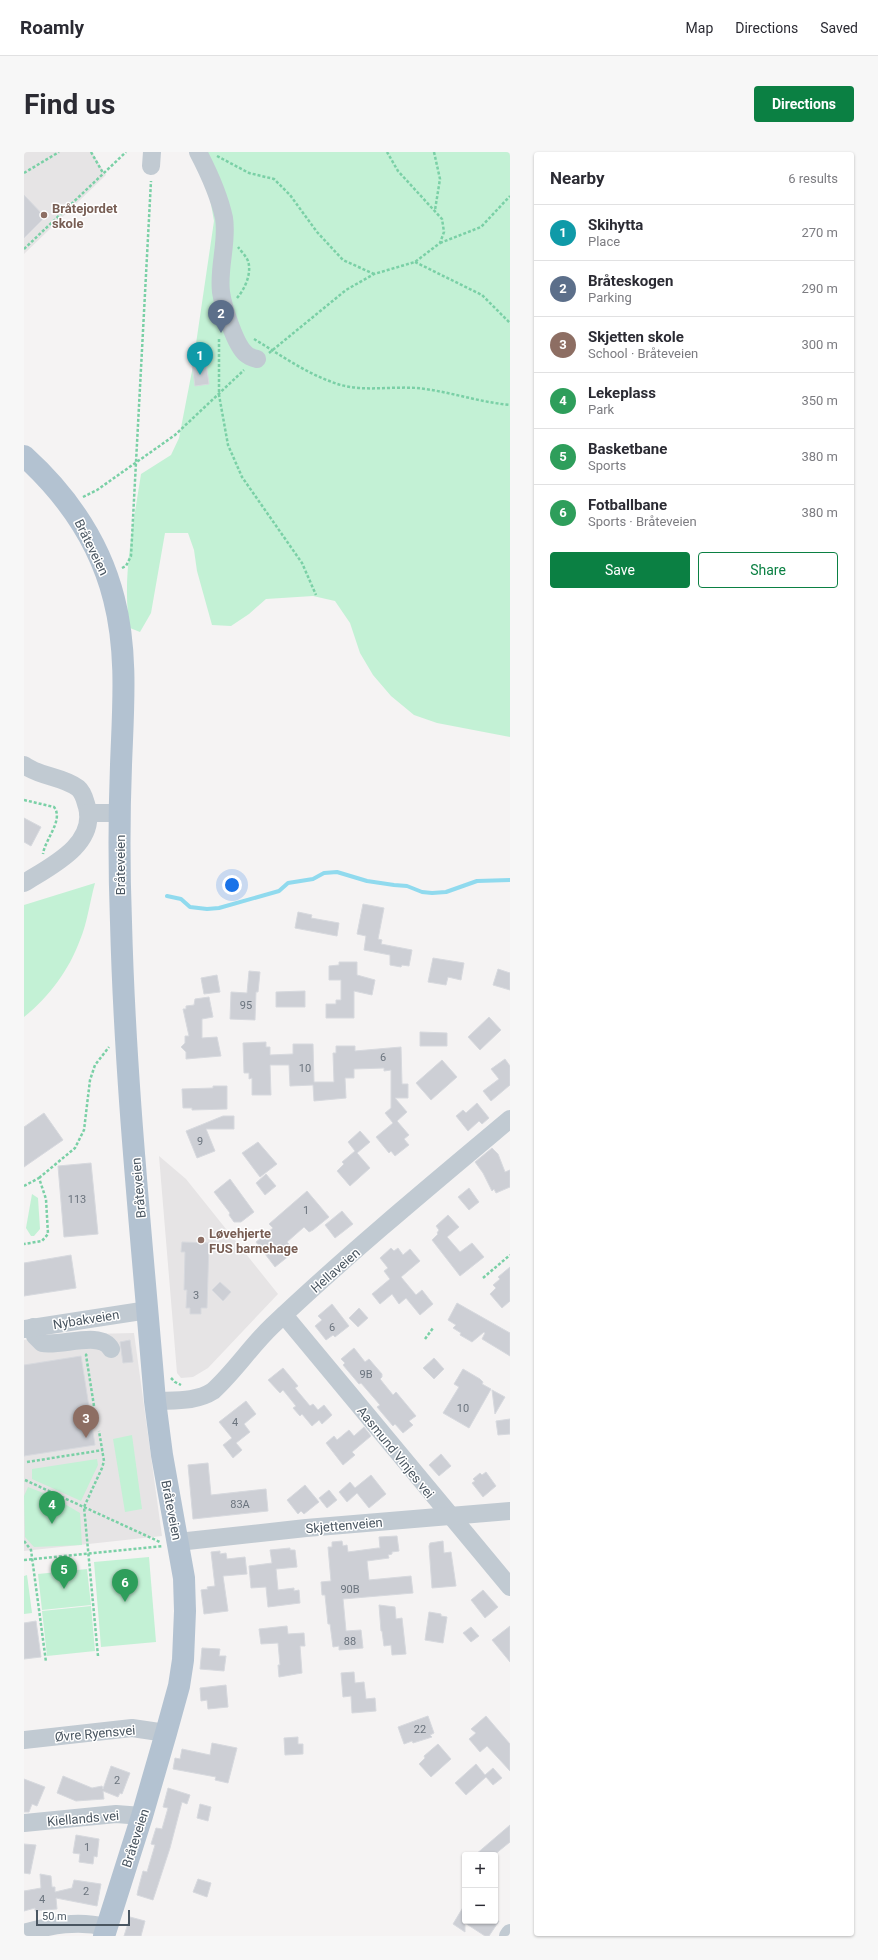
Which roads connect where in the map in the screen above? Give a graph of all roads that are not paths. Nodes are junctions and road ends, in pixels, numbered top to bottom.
1 (198, 152) edge
2 (257, 359) dead end
3 (24, 456) edge
4 (24, 765) edge
5 (88, 813) junction
6 (120, 813) junction
7 (24, 883) edge
8 (510, 1119) edge
9 (148, 1310) junction
10 (284, 1315) junction
11 (29, 1328) edge
12 (111, 1349) road end
13 (155, 1401) junction
14 (510, 1511) edge
15 (449, 1516) junction
16 (172, 1544) junction
17 (510, 1587) edge
18 (166, 1733) junction
19 (24, 1740) edge
20 (142, 1816) junction
21 (24, 1823) edge
22 (105, 1932) edge
23 (510, 1932) edge
24 (25, 1933) edge
25 (508, 1936) edge

1 - 2 street
3 - 6 main road, Bråteveien
4 - 5 street
5 - 6 street
5 - 7 street
6 - 9 main road, Bråteveien
8 - 10 street, Hellaveien
9 - 11 street, Nybakveien
9 - 13 main road, Bråteveien
10 - 13 street, Hellaveien
10 - 15 street, Aasmund Vinjes vei
11 - 12 street
13 - 16 main road, Bråteveien
14 - 15 street, Skjettenveien
15 - 16 street, Skjettenveien
15 - 17 street, Aasmund Vinjes vei
16 - 18 main road, Bråteveien
18 - 19 street, Øvre Ryensvei
18 - 20 main road, Bråteveien
20 - 21 street, Kiellands vei
20 - 22 main road, Bråteveien
22 - 24 street
23 - 25 street

